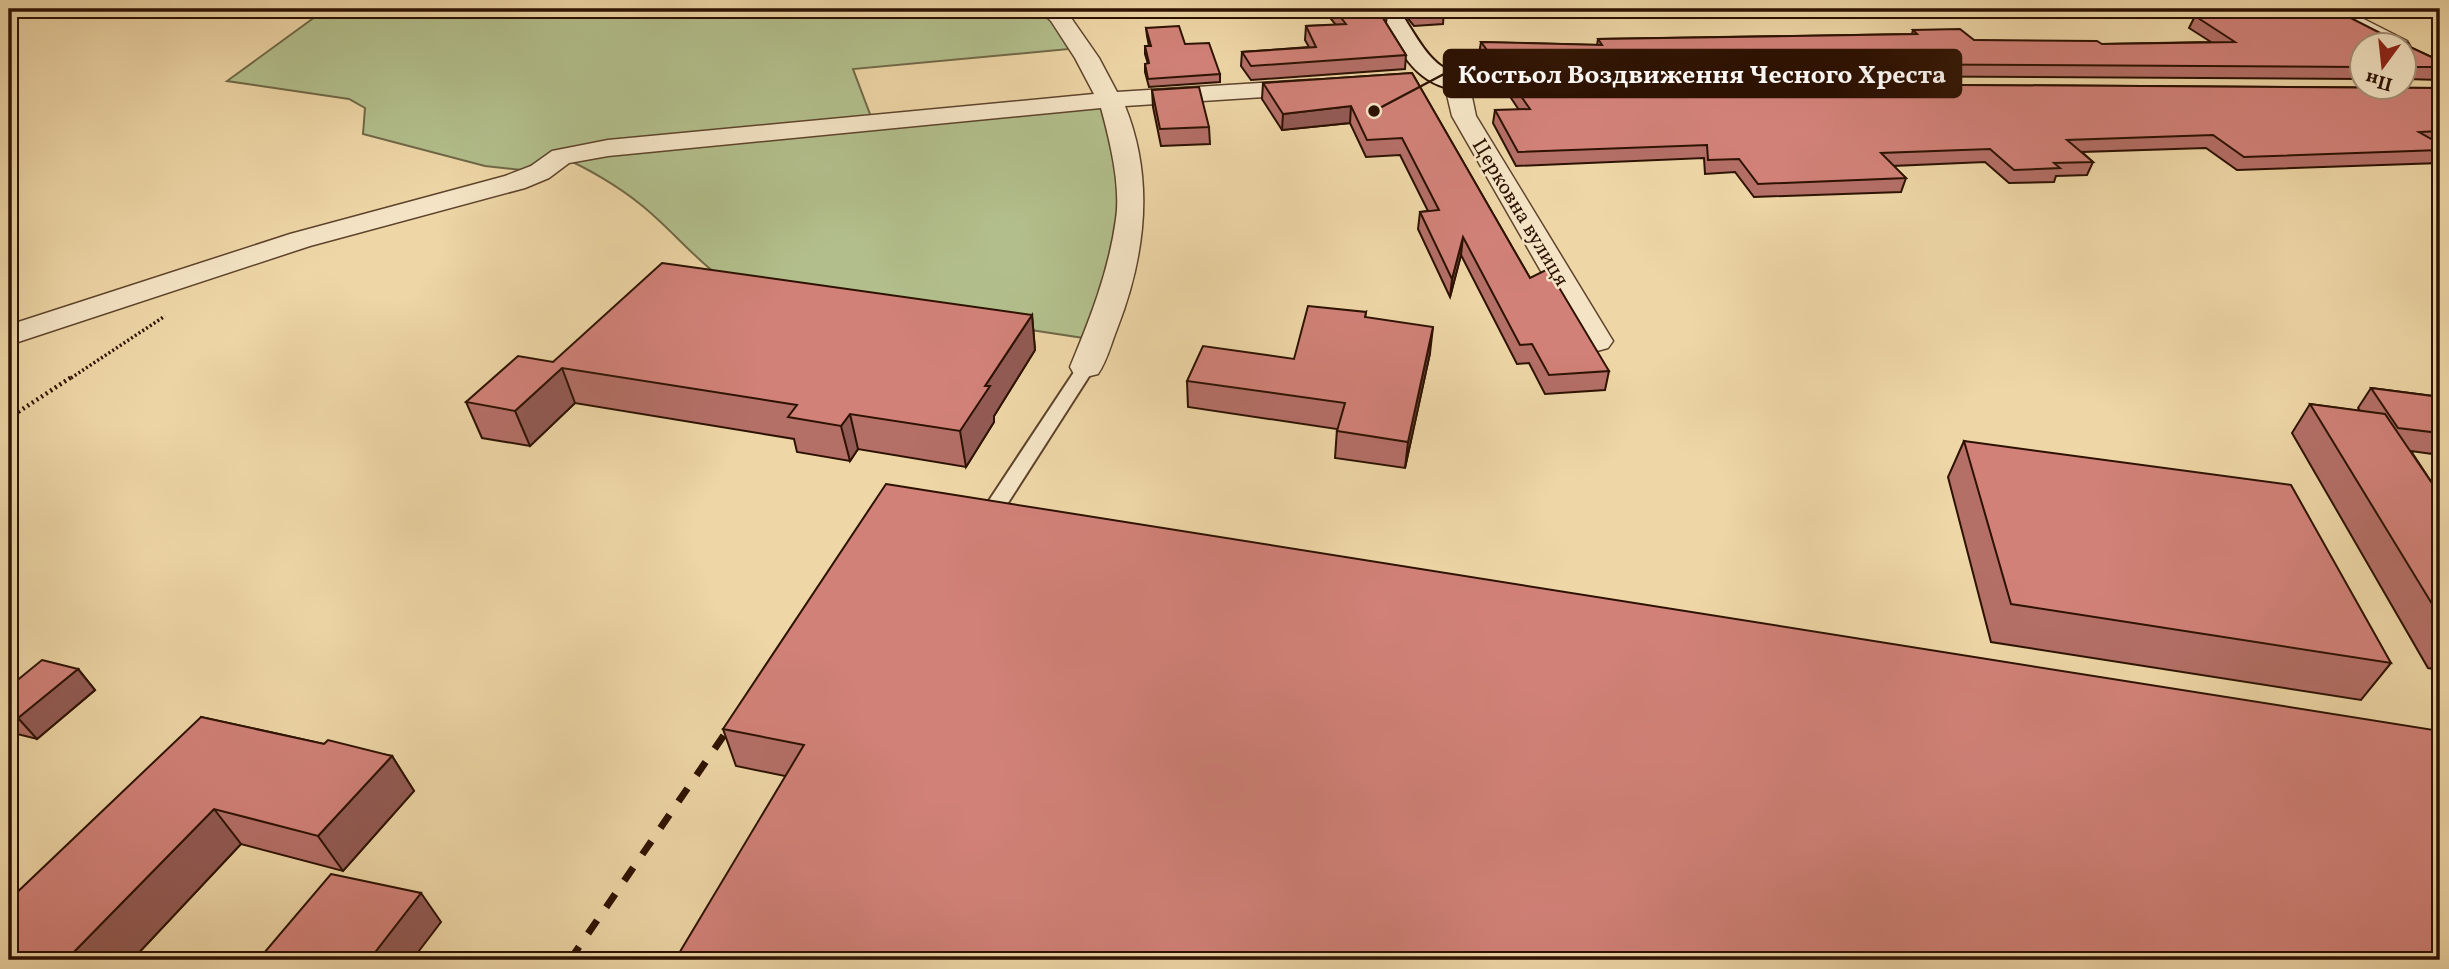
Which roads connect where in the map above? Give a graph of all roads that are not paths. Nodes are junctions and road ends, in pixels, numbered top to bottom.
1 (1049, 9) edge
2 (1387, 9) edge
3 (2328, 9) edge
4 (2373, 32) edge
5 (1432, 70) junction
6 (1404, 80) edge
7 (1472, 84) junction
8 (1583, 85) edge
9 (1329, 86) edge
10 (1110, 100) junction
11 (9, 335) edge
12 (1597, 341) dead end
13 (1086, 367) joint
14 (997, 504) edge

1 - 10 street
2 - 5 street
3 - 4 street
5 - 6 street
5 - 7 street
7 - 8 street
7 - 12 street, Церковна вулиця
9 - 10 street
10 - 11 street
10 - 13 street
13 - 14 lane

